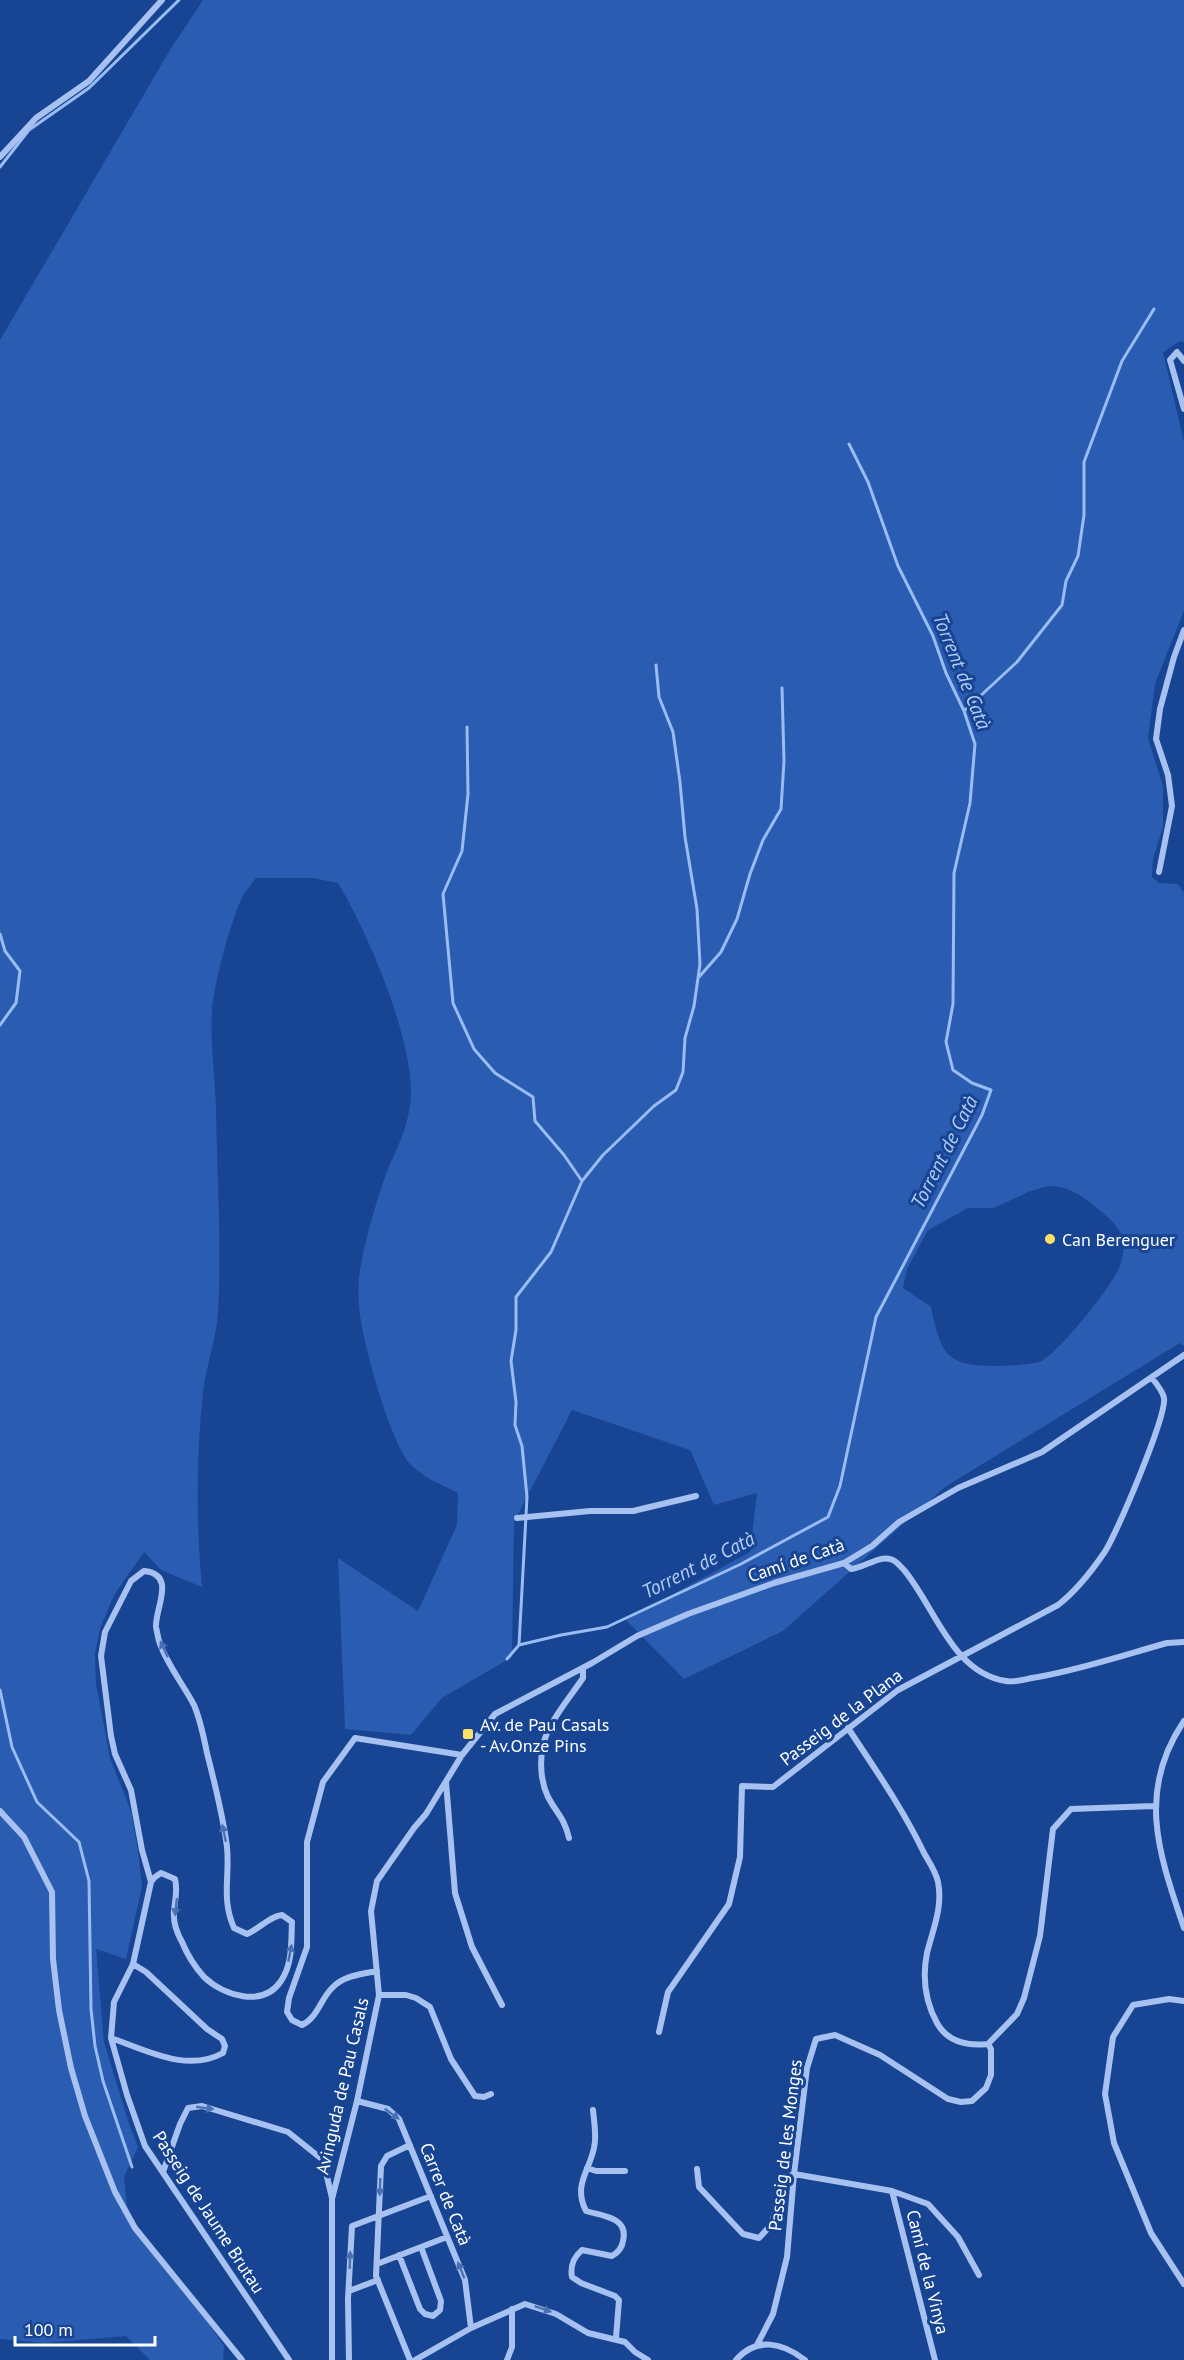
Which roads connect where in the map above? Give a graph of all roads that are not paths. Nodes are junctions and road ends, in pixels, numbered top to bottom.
1 (162, 0) edge
2 (0, 157) edge
3 (1184, 362) edge
4 (1184, 409) edge
5 (1184, 630) edge
6 (1160, 872) dead end
7 (1184, 1355) edge
8 (1178, 1360) junction
9 (1184, 1366) edge
10 (1152, 1378) junction
11 (696, 1496) dead end
12 (517, 1518) dead end
13 (844, 1563) junction
14 (1184, 1642) edge
15 (960, 1656) junction
16 (583, 1668) junction
17 (495, 1714) joint
18 (1184, 1721) edge
19 (848, 1728) junction
20 (462, 1755) junction
21 (446, 1782) junction
22 (1154, 1806) junction
23 (0, 1811) edge
24 (569, 1838) dead end
25 (151, 1882) junction
26 (1184, 1928) edge
27 (133, 1964) junction
28 (377, 1971) junction
29 (379, 1995) junction
30 (1184, 2001) edge
31 (502, 2005) dead end
32 (659, 2032) dead end
33 (111, 2038) junction
34 (988, 2044) junction
35 (491, 2094) dead end
36 (357, 2101) junction
37 (593, 2109) dead end
38 (410, 2145) junction
39 (587, 2168) junction
40 (697, 2169) dead end
41 (625, 2171) dead end
42 (163, 2173) junction
43 (794, 2174) junction
44 (892, 2191) junction
45 (431, 2196) junction
46 (332, 2199) junction
47 (379, 2215) junction
48 (447, 2237) junction
49 (421, 2247) junction
50 (399, 2255) junction
51 (376, 2264) junction
52 (979, 2275) dead end
53 (378, 2280) junction
54 (1184, 2284) edge
55 (349, 2291) junction
56 (512, 2309) junction
57 (471, 2328) junction
58 (616, 2338) junction
59 (757, 2345) junction
60 (242, 2360) edge
61 (289, 2360) edge
62 (332, 2360) edge
63 (349, 2360) edge
64 (410, 2360) edge
65 (415, 2360) edge
66 (507, 2360) edge
67 (648, 2360) edge
68 (736, 2360) edge
69 (805, 2360) edge
70 (935, 2360) edge

1 - 2 street
3 - 4 street
5 - 6 street
7 - 8 street, Camí de Catà
8 - 9 street
8 - 10 street, Camí de Catà
10 - 13 street, Camí de Catà
10 - 15 street, Passeig de la Plana
11 - 12 street
13 - 15 street
13 - 16 street, Camí de Catà
14 - 15 street
15 - 19 street, Passeig de la Plana
16 - 17 street, Camí de Catà
16 - 24 street
17 - 20 street, Avinguda de Pau Casals
18 - 22 street
19 - 32 street, Passeig de la Plana
19 - 34 street
20 - 21 street, Avinguda de Pau Casals
20 - 28 street
21 - 28 street, Avinguda de Pau Casals
21 - 31 street
22 - 26 street
22 - 34 street
23 - 60 street
25 -> 25 street
25 - 27 street
27 - 33 street
27 - 33 street
28 - 29 street, Avinguda de Pau Casals
29 - 35 street
29 - 36 street, Avinguda de Pau Casals
30 - 54 street
33 - 42 street, Passeig de Jaume Brutau
34 - 43 street, Passeig de les Monges
36 -> 38 street, Carrer de Catà
36 - 46 street, Avinguda de Pau Casals
37 - 39 street
38 - 45 street, Carrer de Catà
38 -> 47 street
39 - 41 street
39 - 58 street
40 - 43 street
42 -> 46 street
42 - 61 street, Passeig de Jaume Brutau
43 - 44 street, Camí de la Vinya
43 - 59 street, Passeig de les Monges
44 - 52 street, Camí de la Vinya
44 - 70 street, Camí de la Vinya
45 - 47 street
45 - 48 street, Carrer de Catà
46 - 62 street, Avinguda de Pau Casals
47 - 51 street
55 -> 47 street
48 - 49 street
57 -> 48 street, Carrer de Catà
49 - 50 street
49 - 50 street
50 - 51 street
51 - 53 street
53 - 55 street
53 - 64 street
55 - 63 street
56 - 57 street
56 -> 58 street
56 - 66 street
57 - 65 street
58 - 67 street
59 - 68 street
59 - 69 street

